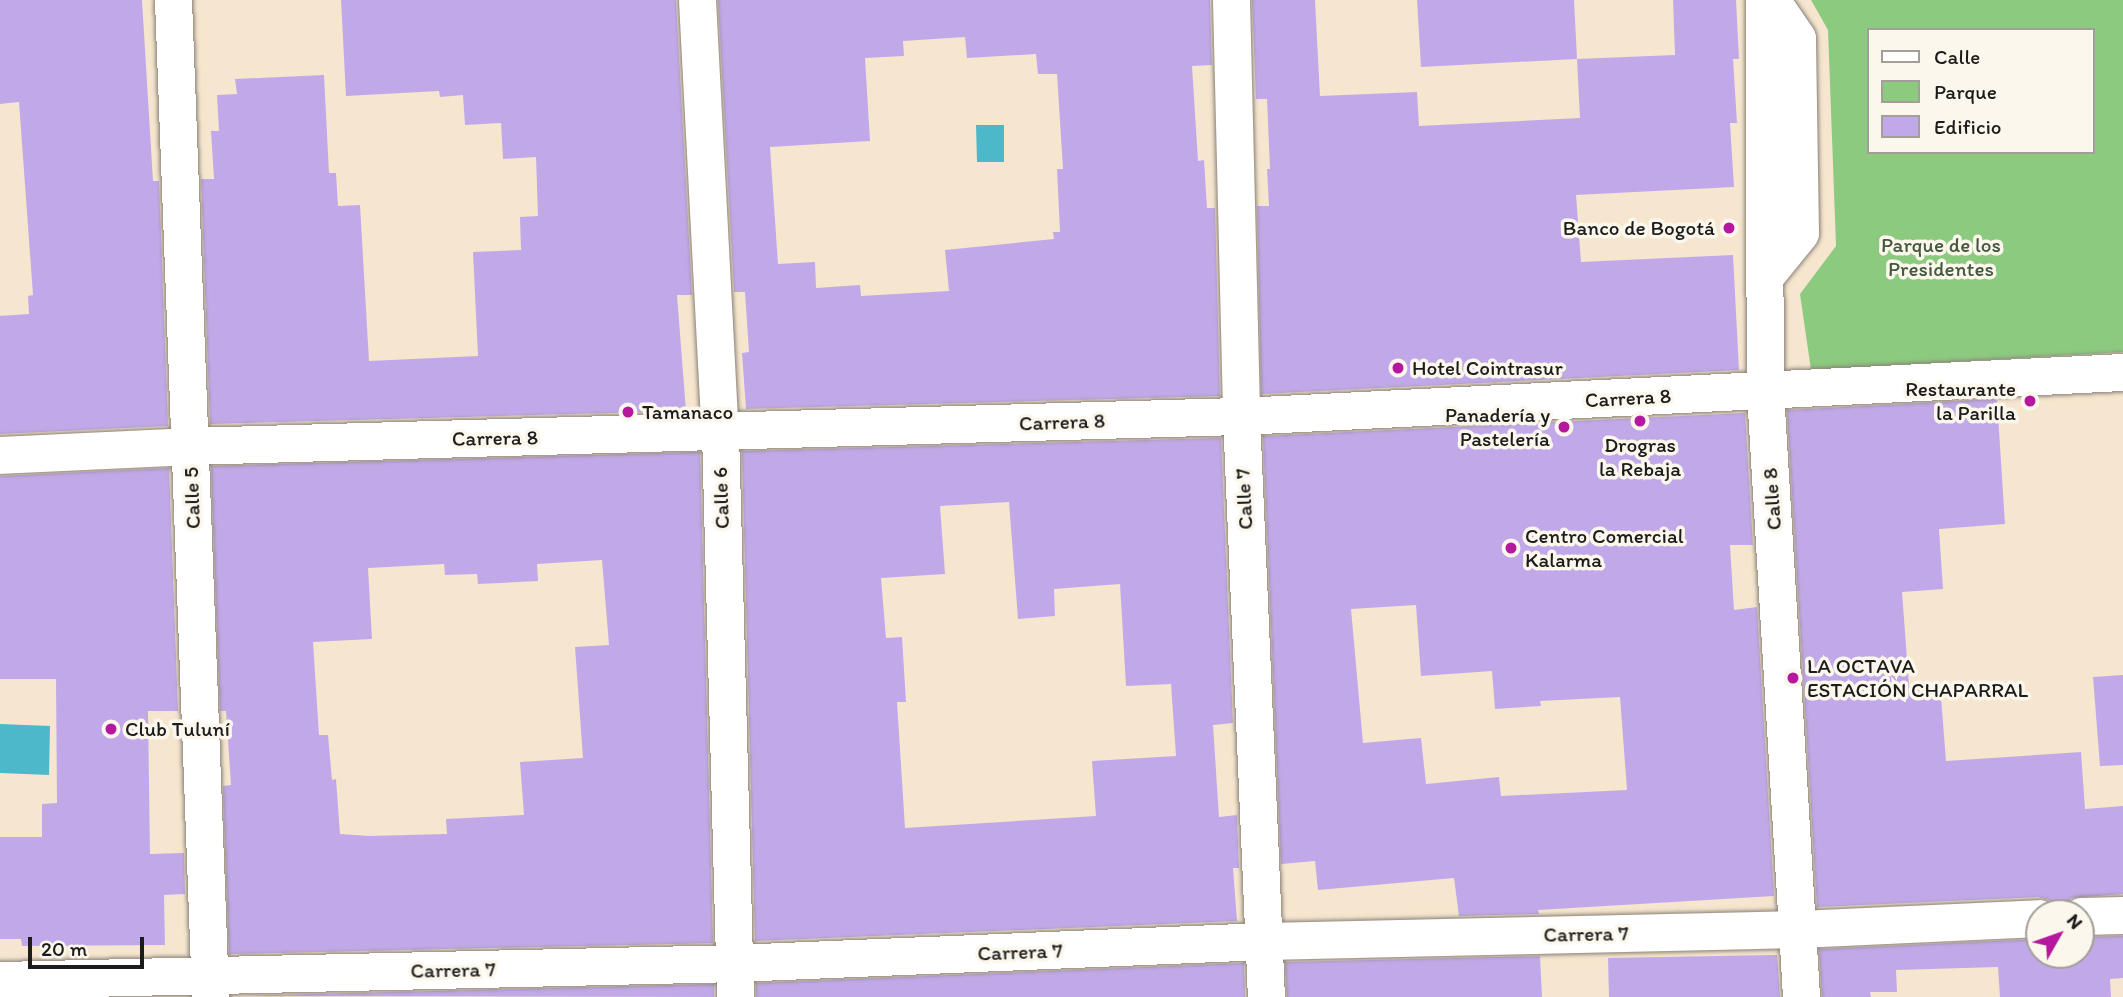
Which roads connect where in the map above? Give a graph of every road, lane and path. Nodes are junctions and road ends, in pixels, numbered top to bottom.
1 (173, 0) edge
2 (697, 0) edge
3 (1231, 0) edge
4 (1764, 0) edge
5 (1771, 0) edge
6 (1765, 276) junction
7 (2123, 372) edge
8 (1765, 392) junction
9 (1241, 416) junction
10 (720, 432) junction
11 (190, 446) junction
12 (0, 455) edge
13 (2123, 915) edge
14 (2095, 916) edge
15 (2025, 919) edge
16 (1799, 929) junction
17 (1265, 941) junction
18 (0, 980) edge
19 (735, 980) edge
20 (209, 986) edge
21 (1266, 997) edge
22 (1801, 997) edge

1 - 11 street, Calle 5
2 - 10 street, Calle 6
3 - 9 street, Calle 7
4 - 6 street, Calle 8
5 - 6 street
6 - 8 street, Calle 8
7 - 8 street, Carrera 8
8 - 9 street, Carrera 8
8 - 16 street, Calle 8
9 - 10 street, Carrera 8
9 - 17 street, Calle 7
10 - 11 street, Carrera 8
10 - 19 street, Calle 6
11 - 12 street, Carrera 8
11 - 20 street, Calle 5
13 - 14 street
15 - 16 street, Carrera 7
16 - 17 street, Carrera 7
16 - 22 street, Calle 8
17 - 19 street, Carrera 7
17 - 21 street, Calle 7
18 - 20 street, Carrera 7
19 - 20 street, Carrera 7

